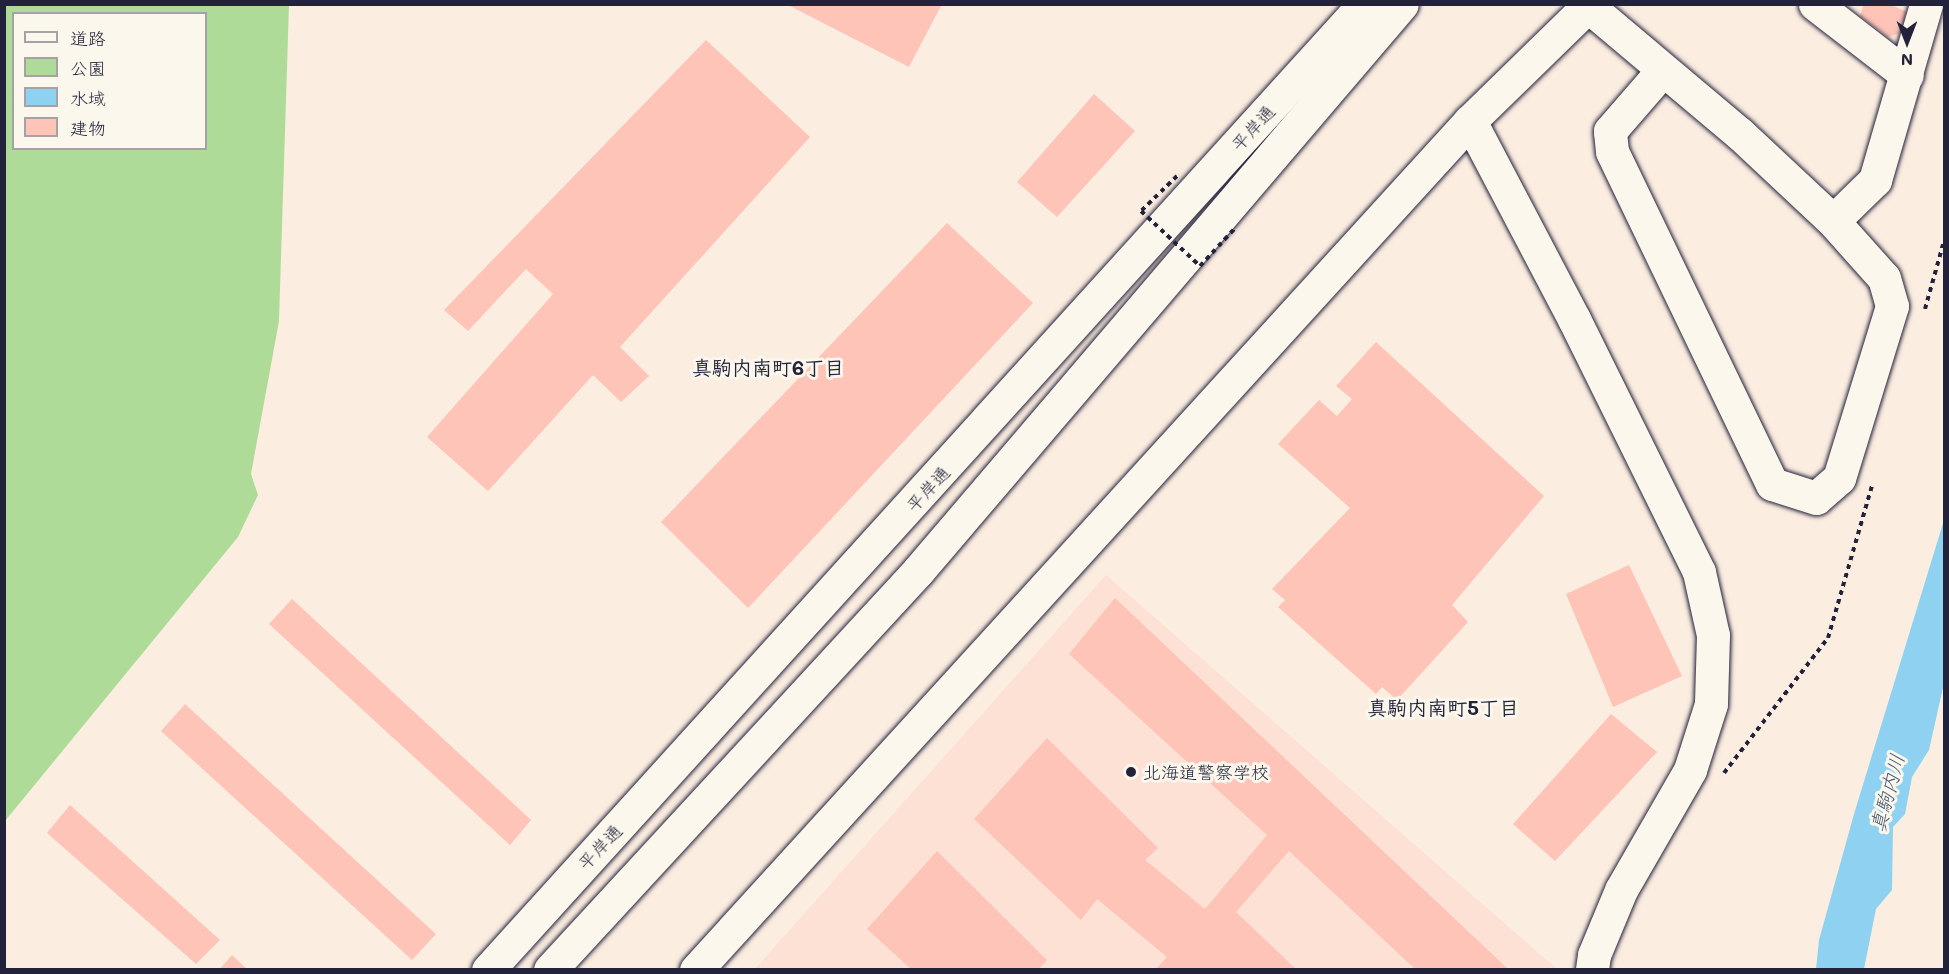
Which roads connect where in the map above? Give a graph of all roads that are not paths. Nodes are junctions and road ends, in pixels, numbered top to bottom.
1 (1364, 4) edge
2 (1402, 4) edge
3 (1418, 4) edge
4 (1815, 4) edge
5 (1926, 4) edge
6 (1589, 5) edge
7 (1364, 51) junction
8 (1662, 71) junction
9 (1907, 75) junction
10 (1470, 121) junction
11 (1833, 221) junction
12 (488, 969) edge
13 (550, 969) edge
14 (696, 969) edge
15 (1592, 969) edge

1 - 12 street, 平岸通
2 - 7 street, 平岸通
3 - 7 street, 平岸通
4 - 9 street
5 - 9 street
6 - 8 street
6 - 10 street
7 - 13 street, 平岸通
8 - 11 street
8 - 11 street
9 - 11 street
10 - 14 street
10 - 15 street

